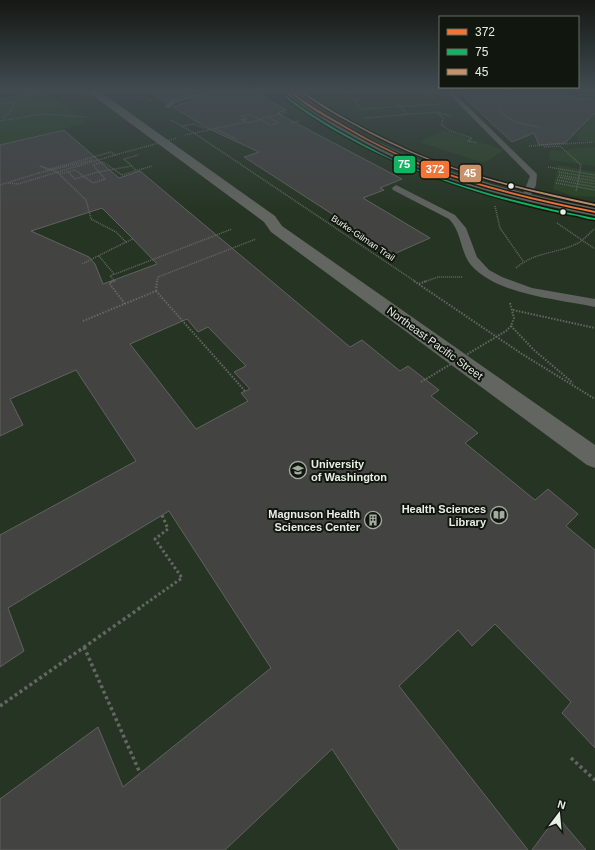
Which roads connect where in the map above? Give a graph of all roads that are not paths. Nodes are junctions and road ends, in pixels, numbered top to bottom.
1 (127, 131) edge
2 (147, 131) edge
3 (346, 131) edge
4 (489, 131) edge
5 (396, 188) dead end
6 (526, 198) junction
7 (595, 212) edge
8 (276, 229) junction
9 (595, 303) edge
10 (595, 458) edge

1 - 8 main road, Northeast Pacific Street
2 - 8 main road, Northeast Pacific Street
3 - 6 main road
4 - 6 lane
5 - 9 lane
6 - 7 main road
8 - 10 main road, Northeast Pacific Street

